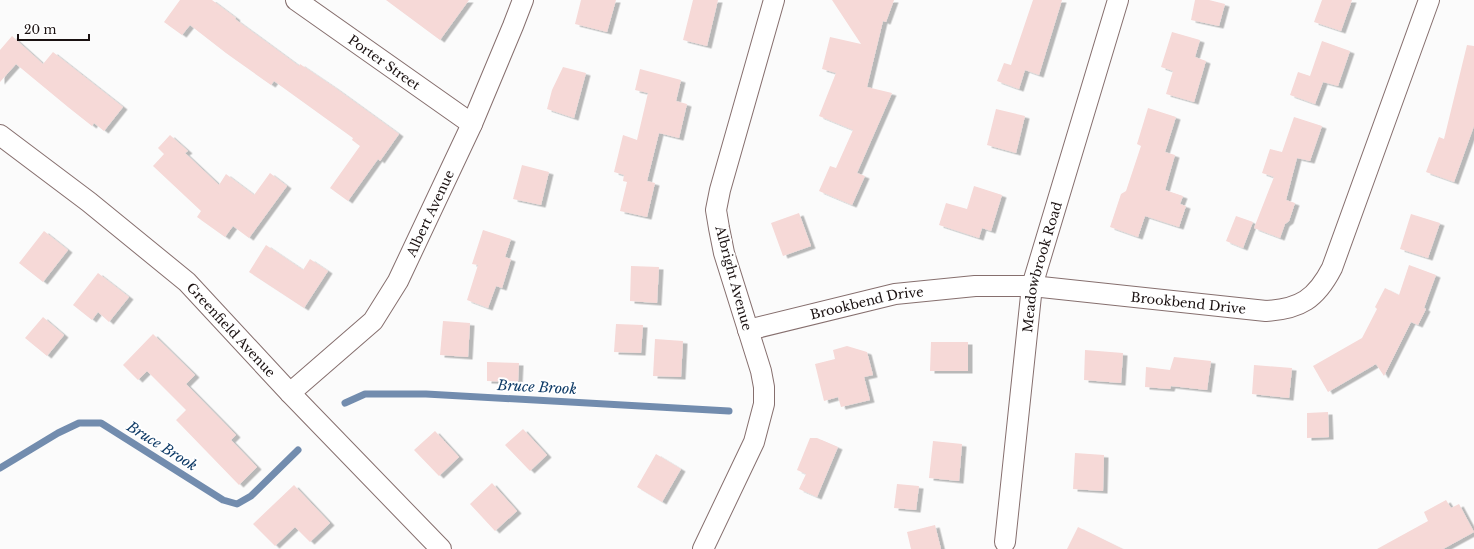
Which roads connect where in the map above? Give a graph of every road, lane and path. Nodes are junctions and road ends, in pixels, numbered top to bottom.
1 (296, 0) edge
2 (523, 0) edge
3 (774, 0) edge
4 (1118, 0) edge
5 (1429, 0) edge
6 (472, 124) junction
7 (0, 135) edge
8 (1032, 286) junction
9 (748, 330) junction
10 (290, 393) junction
11 (1005, 542) dead end
12 (441, 549) edge
13 (703, 549) edge

1 - 6 street, Porter Street
2 - 6 street, Albert Avenue
3 - 9 street, Albright Avenue
4 - 8 street, Meadowbrook Road
5 - 8 street, Brookbend Drive
6 - 10 street, Albert Avenue
7 - 10 street, Greenfield Avenue
8 - 9 street, Brookbend Drive
8 - 11 street, Meadowbrook Road
9 - 13 street, Albright Avenue
10 - 12 street, Greenfield Avenue

